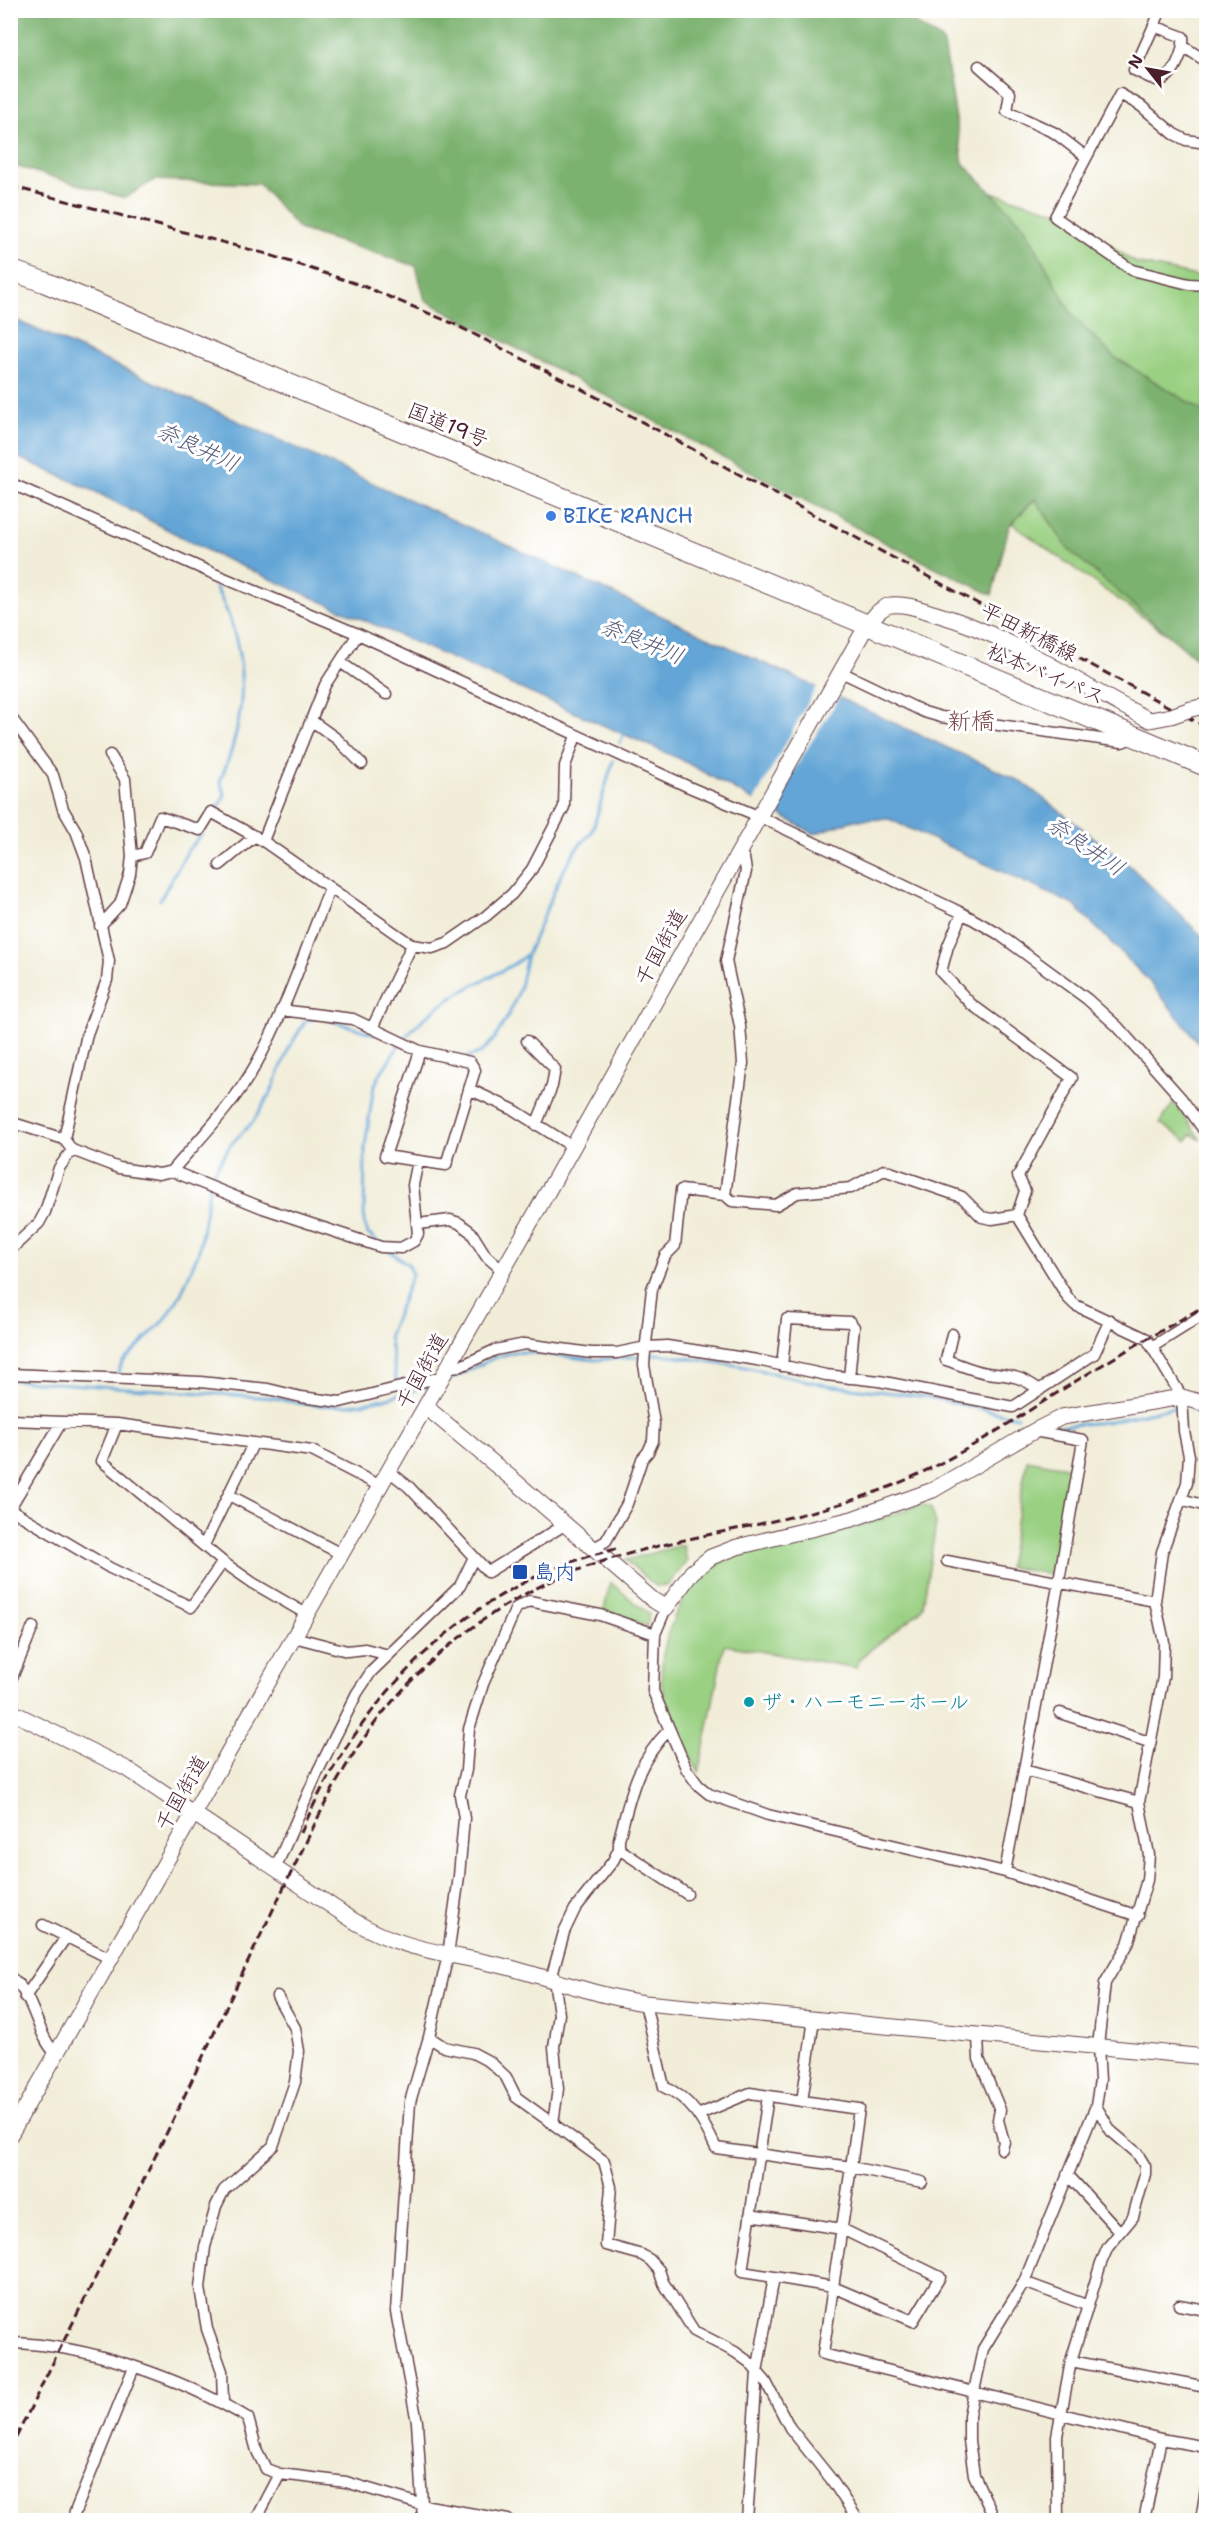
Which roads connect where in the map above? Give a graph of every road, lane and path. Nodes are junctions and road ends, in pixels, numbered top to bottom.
1 (1161, 10) edge
2 (1154, 26) junction
3 (1184, 47) junction
4 (1206, 61) edge
5 (979, 66) dead end
6 (1206, 143) edge
7 (1085, 156) junction
8 (10, 270) edge
9 (1206, 285) edge
10 (10, 483) edge
11 (867, 625) junction
12 (357, 634) junction
13 (340, 662) junction
14 (837, 674) junction
15 (386, 694) dead end
16 (1199, 707) edge
17 (10, 716) edge
18 (312, 721) junction
19 (1093, 730) junction
20 (576, 736) junction
21 (110, 755) dead end
22 (362, 764) dead end
23 (1206, 766) edge
24 (760, 813) junction
25 (259, 839) junction
26 (738, 852) junction
27 (132, 855) junction
28 (220, 865) dead end
29 (330, 888) junction
30 (963, 913) junction
31 (100, 926) junction
32 (412, 945) junction
33 (281, 1010) junction
34 (373, 1026) junction
35 (527, 1041) dead end
36 (420, 1051) junction
37 (469, 1089) junction
38 (10, 1122) edge
39 (536, 1125) junction
40 (1206, 1133) edge
41 (64, 1139) junction
42 (573, 1147) junction
43 (72, 1150) junction
44 (418, 1161) junction
45 (172, 1171) junction
46 (725, 1195) junction
47 (1017, 1215) junction
48 (418, 1224) junction
49 (10, 1250) edge
50 (503, 1271) junction
51 (1206, 1313) edge
52 (1110, 1320) junction
53 (952, 1334) dead end
54 (1152, 1347) junction
55 (645, 1353) junction
56 (782, 1366) junction
57 (10, 1374) edge
58 (441, 1378) junction
59 (849, 1378) junction
60 (1040, 1390) junction
61 (1182, 1397) junction
62 (1206, 1404) edge
63 (426, 1407) junction
64 (10, 1420) edge
65 (61, 1423) junction
66 (117, 1424) junction
67 (1034, 1431) junction
68 (253, 1444) junction
69 (389, 1471) junction
70 (380, 1486) junction
71 (229, 1495) junction
72 (1181, 1499) junction
73 (1206, 1506) edge
74 (10, 1508) edge
75 (566, 1524) junction
76 (204, 1545) junction
77 (594, 1548) junction
78 (341, 1554) junction
79 (474, 1557) junction
80 (947, 1561) dead end
81 (223, 1562) junction
82 (1059, 1581) junction
83 (1155, 1601) junction
84 (666, 1608) junction
85 (308, 1616) junction
86 (33, 1628) dead end
87 (655, 1634) junction
88 (294, 1637) junction
89 (389, 1655) junction
90 (10, 1682) edge
91 (10, 1712) edge
92 (1060, 1713) dead end
93 (669, 1730) junction
94 (1149, 1742) junction
95 (1024, 1770) junction
96 (1139, 1802) junction
97 (193, 1815) junction
98 (619, 1849) junction
99 (275, 1869) junction
100 (1005, 1872) junction
101 (687, 1894) dead end
102 (1138, 1916) junction
103 (43, 1925) dead end
104 (66, 1937) junction
105 (448, 1955) junction
106 (111, 1959) junction
107 (10, 1977) edge
108 (554, 1982) junction
109 (277, 1996) dead end
110 (26, 1997) junction
111 (645, 2003) junction
112 (814, 2019) junction
113 (978, 2036) junction
114 (429, 2037) junction
115 (1098, 2046) junction
116 (56, 2054) junction
117 (1206, 2057) edge
118 (768, 2096) junction
119 (802, 2101) junction
120 (1096, 2106) junction
121 (700, 2114) junction
122 (553, 2123) junction
123 (10, 2135) edge
124 (1002, 2149) dead end
125 (760, 2154) junction
126 (851, 2167) junction
127 (1067, 2174) junction
128 (922, 2182) dead end
129 (750, 2215) junction
130 (842, 2229) junction
131 (1120, 2232) junction
132 (774, 2277) junction
133 (1024, 2282) junction
134 (833, 2287) junction
135 (1086, 2305) junction
136 (1179, 2305) dead end
137 (1206, 2310) edge
138 (10, 2343) edge
139 (1071, 2361) junction
140 (134, 2367) junction
141 (758, 2372) junction
142 (1206, 2387) edge
143 (974, 2393) junction
144 (223, 2402) junction
145 (1060, 2414) junction
146 (1161, 2439) junction
147 (1206, 2447) edge
148 (280, 2474) junction
149 (1206, 2491) edge
150 (423, 2505) junction
151 (73, 2520) edge
152 (256, 2520) edge
153 (423, 2520) edge
154 (508, 2520) edge
155 (747, 2520) edge
156 (858, 2520) edge
157 (995, 2520) edge
158 (1058, 2520) edge
159 (1144, 2520) edge
160 (1201, 2520) edge

1 - 2 street
2 - 3 street
2 - 3 street
3 - 4 street
5 - 7 street
6 - 7 street
7 - 9 street
8 - 11 highway, 国道19号
10 - 12 street
11 - 14 street, 千国街道
11 - 16 street, 平田新橋線, bridge
11 - 19 highway, 松本バイパス
12 - 13 street
12 - 20 street
13 - 15 street
13 - 18 street
14 - 19 street
14 - 24 street, 千国街道
17 - 31 street
18 - 22 street
18 - 25 street
19 - 23 highway, 松本バイパス
20 - 24 street
20 - 32 street
21 - 27 street
24 - 26 street, 千国街道
24 - 30 street
25 - 27 street
25 - 28 street
25 - 29 street
26 - 42 street, 千国街道
26 - 46 street
27 - 31 street
29 - 32 street
29 - 33 street
30 - 40 street
30 - 47 street
31 - 41 street
32 - 34 street
33 - 34 street
33 - 45 street
34 - 36 street
35 - 39 street
36 - 37 street
36 - 44 street
37 - 39 street
37 - 44 street
38 - 41 street
39 - 42 street
41 - 43 street
42 - 50 street, 千国街道
43 - 45 street
43 - 49 street
44 - 48 street
45 - 48 street
46 - 47 street
46 - 55 street
47 - 52 street
48 - 50 street
50 - 58 street, 千国街道
51 - 54 street
52 - 54 street
52 - 60 street
53 - 60 street
54 - 61 street
55 - 56 street
55 - 58 street
55 - 77 street
56 - 59 street
56 - 59 street
57 - 58 street
58 - 63 street, 千国街道
59 - 60 street
61 - 62 street
61 - 67 street
61 - 72 street
63 - 69 street, 千国街道
63 - 75 street
64 - 65 street
65 - 66 street
65 - 74 street
66 - 68 street
66 - 76 street
67 - 82 street
67 - 84 street
68 - 70 street
68 - 71 street
69 - 70 street, 千国街道
69 - 79 street
70 - 78 street, 千国街道
71 - 76 street
71 - 78 street
72 - 73 street
72 - 83 street
74 - 81 street
75 - 77 street
75 - 79 street
76 - 81 street
77 - 84 street
78 - 85 street, 千国街道
79 - 89 street
80 - 82 street
81 - 85 street
82 - 83 street
82 - 95 street
83 - 94 street
84 - 87 street
85 - 88 street, 千国街道
86 - 90 street
87 - 93 street
87 - 105 street
88 - 89 street
88 - 97 street, 千国街道
89 - 99 street
91 - 97 street
92 - 94 street
93 - 98 street
93 - 100 street
94 - 96 street
95 - 96 street
95 - 100 street
96 - 102 street
97 - 99 street
97 - 106 street, 千国街道
98 - 101 street
98 - 108 street
99 - 105 street
100 - 102 street
102 - 115 street
103 - 104 street
104 - 106 street
104 - 110 street
105 - 108 street
105 - 114 street
106 - 116 street, 千国街道
107 - 110 street
108 - 111 street
108 - 122 street
109 - 144 street
110 - 116 street
111 - 112 street
111 - 121 street
112 - 113 street
112 - 119 street
113 - 115 street
113 - 124 street
114 - 122 street
114 - 150 street
115 - 117 street
115 - 120 street
116 - 123 street, 千国街道
118 - 119 street
118 - 121 street
118 - 125 street
119 - 126 street
120 - 127 street
120 - 131 street
121 - 125 street
122 - 141 street
125 - 126 street
125 - 129 street
126 - 128 street
126 - 130 street
127 - 131 street
127 - 133 street
129 - 130 street
129 - 132 street
130 - 134 street
130 - 134 street
131 - 135 street
132 - 134 street
132 - 141 street
133 - 135 street
133 - 143 street
134 - 143 street
135 - 139 street
136 - 137 street
138 - 140 street
139 - 142 street
139 - 145 street
140 - 144 street
140 - 151 street
141 - 155 street
141 - 156 street
143 - 145 street
143 - 157 street
144 - 148 street
145 - 146 street
145 - 158 street
146 - 147 street
146 - 159 street
148 - 150 street
148 - 152 street
149 - 160 street
150 - 153 street
150 - 154 street

